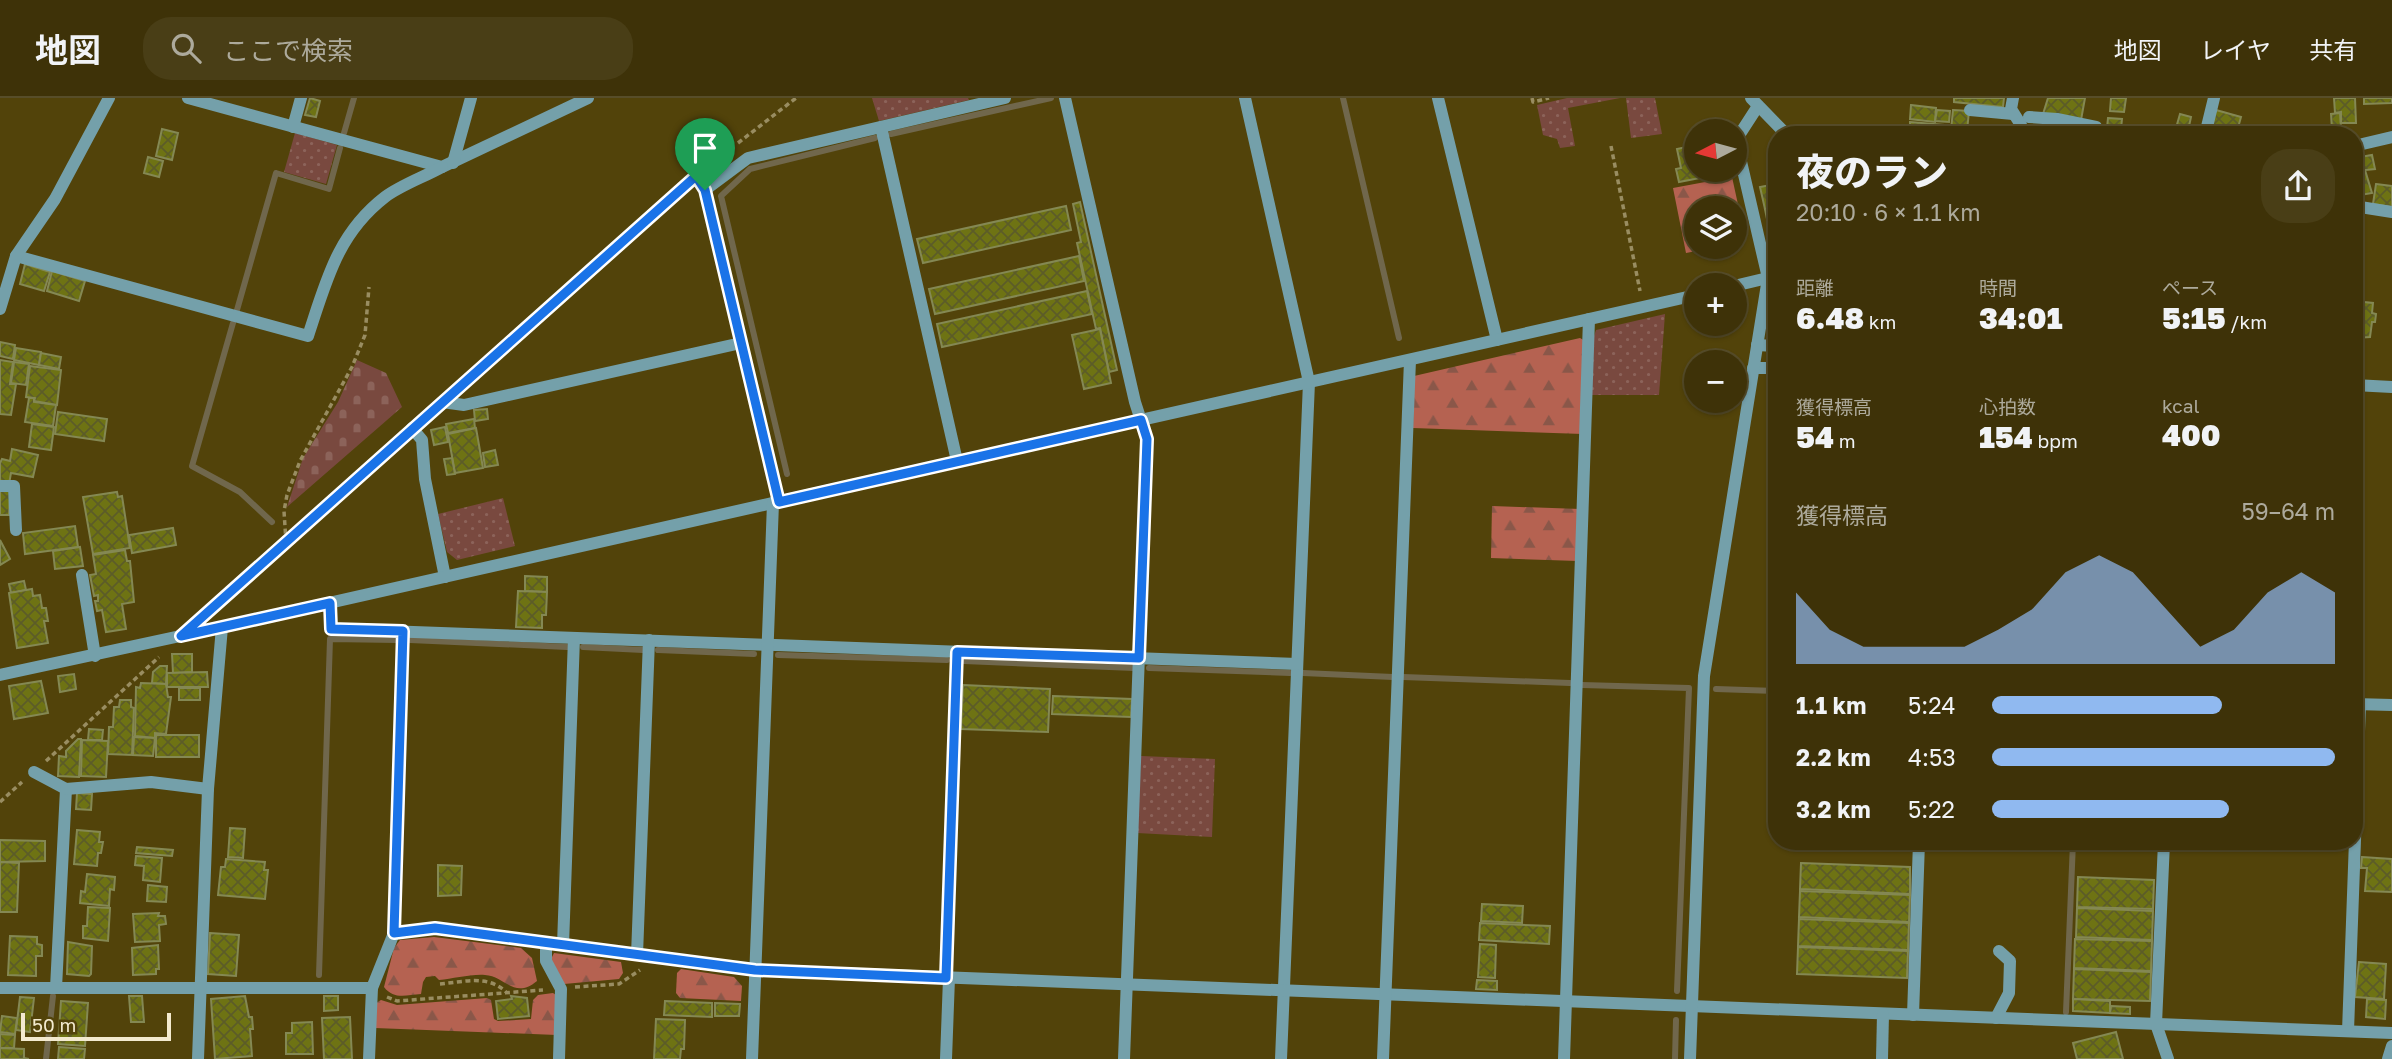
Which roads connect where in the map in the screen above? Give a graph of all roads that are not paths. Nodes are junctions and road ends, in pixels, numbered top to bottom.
1 (109, 98) edge
2 (188, 98) edge
3 (301, 98) edge
4 (471, 98) edge
5 (588, 98) edge
6 (1005, 98) edge
7 (1065, 98) edge
8 (1245, 98) edge
9 (1438, 98) edge
10 (2013, 98) edge
11 (2214, 98) edge
12 (1754, 102) edge
13 (1970, 110) dead end
14 (2013, 114) junction
15 (2029, 117) dead end
16 (1778, 126) edge
17 (2021, 126) edge
18 (2091, 126) edge
19 (2206, 126) edge
20 (293, 127) junction
21 (881, 127) junction
22 (2392, 137) edge
23 (2363, 144) edge
24 (448, 165) junction
25 (696, 176) road end
26 (705, 190) junction
27 (2363, 207) edge
28 (2392, 212) edge
29 (16, 256) junction
30 (1768, 262) edge
31 (1768, 278) edge
32 (1747, 283) edge
33 (1768, 295) edge
34 (1684, 297) edge
35 (0, 309) edge
36 (1589, 319) junction
37 (1497, 340) junction
38 (741, 343) junction
39 (1757, 345) junction
40 (1768, 346) edge
41 (1410, 360) junction
42 (1754, 368) junction
43 (1768, 369) edge
44 (1308, 382) junction
45 (2363, 385) edge
46 (2392, 387) edge
47 (442, 402) road end
48 (1141, 420) junction
49 (412, 428) road end
50 (957, 461) junction
51 (0, 486) edge
52 (776, 502) junction
53 (16, 530) dead end
54 (82, 575) dead end
55 (445, 577) junction
56 (330, 603) junction
57 (222, 627) junction
58 (403, 631) junction
59 (574, 638) junction
60 (649, 640) junction
61 (767, 645) junction
62 (957, 652) junction
63 (95, 656) junction
64 (1139, 658) junction
65 (1297, 664) junction
66 (0, 675) edge
67 (2363, 704) edge
68 (2392, 705) edge
69 (34, 772) road end
70 (66, 789) junction
71 (208, 789) junction
72 (1919, 850) edge
73 (2164, 850) edge
74 (2353, 850) edge
75 (394, 933) junction
76 (545, 943) junction
77 (563, 945) junction
78 (1999, 951) dead end
79 (637, 955) junction
80 (755, 970) junction
81 (947, 978) junction
82 (1127, 985) junction
83 (0, 988) edge
84 (56, 988) junction
85 (200, 988) junction
86 (372, 989) junction
87 (1284, 991) junction
88 (1385, 995) junction
89 (1566, 1002) junction
90 (1692, 1007) junction
91 (1883, 1014) junction
92 (1913, 1015) junction
93 (1996, 1018) junction
94 (2156, 1024) junction
95 (2348, 1031) junction
96 (2392, 1033) edge
97 (2392, 1046) edge
98 (198, 1059) edge
99 (369, 1059) edge
100 (559, 1059) edge
101 (752, 1059) edge
102 (946, 1059) edge
103 (1124, 1059) edge
104 (1281, 1059) edge
105 (1383, 1059) edge
106 (1564, 1059) edge
107 (1690, 1059) edge
108 (1882, 1059) edge
109 (2168, 1059) edge
110 (2388, 1059) edge

1 - 29 street
2 - 20 street
3 - 20 street
4 - 24 street
5 - 24 street
6 - 21 street
7 - 48 street
8 - 44 street
9 - 37 street
10 - 14 street
11 - 19 street
12 - 16 street
12 - 30 street
13 - 14 street
14 - 17 street
15 - 18 street
20 - 24 street
21 - 26 street
21 - 50 street
22 - 23 street
24 - 29 street
25 - 26 street
26 - 38 street
27 - 28 street
29 - 35 street
31 - 32 street
33 - 39 street
34 - 36 street
36 - 37 street
36 - 89 street
37 - 41 street
38 - 47 street
38 - 52 street
39 - 40 street
39 - 42 street
41 - 44 street
41 - 88 street
42 - 43 street
42 - 90 street
44 - 48 street
44 - 65 street
45 - 46 street
48 - 50 street
48 - 64 street
49 - 55 street
50 - 52 street
51 - 53 street
52 - 55 street
52 - 61 street
54 - 63 street
55 - 56 street
56 - 57 street
56 - 58 street
57 - 63 street
57 - 71 street
58 - 59 street
58 - 75 street
59 - 60 street
59 - 77 street
60 - 61 street
60 - 79 street
61 - 62 street
61 - 80 street
62 - 64 street
62 - 81 street
63 - 66 street
64 - 65 street
64 - 82 street
65 - 87 street
67 - 68 street
69 - 70 street
70 - 71 street
70 - 84 street
71 - 85 street
72 - 92 street
73 - 94 street
74 - 95 street
75 - 76 street
75 - 86 street
76 - 77 street
76 - 100 street
77 - 79 street
78 - 93 street
79 - 80 street
80 - 81 street
80 - 101 street
81 - 82 street
81 - 102 street
82 - 87 street
82 - 103 street
83 - 84 street
84 - 85 street
85 - 86 street
85 - 98 street
86 - 99 street
87 - 88 street
87 - 104 street
88 - 89 street
88 - 105 street
89 - 90 street
89 - 106 street
90 - 91 street
90 - 107 street
91 - 92 street
91 - 108 street
92 - 93 street
93 - 94 street
94 - 95 street
94 - 109 street
95 - 96 street
97 - 110 street

